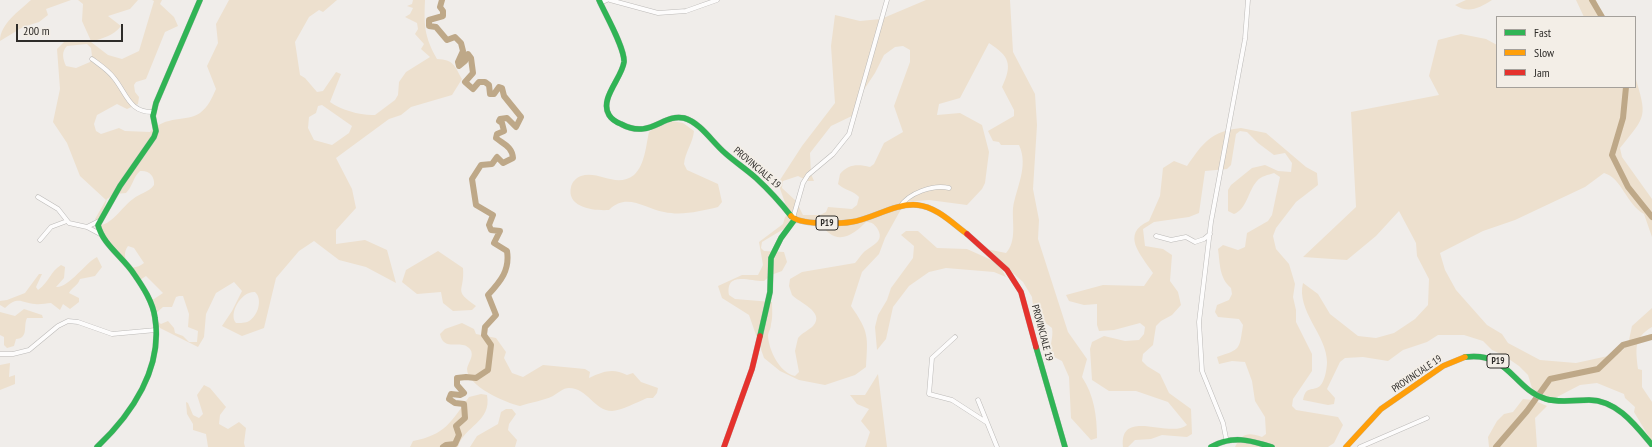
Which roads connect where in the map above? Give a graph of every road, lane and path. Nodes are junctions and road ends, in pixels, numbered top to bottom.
1 (200, 0) edge
2 (606, 0) edge
3 (610, 0) edge
4 (717, 0) edge
5 (887, 0) edge
6 (1248, 0) edge
7 (599, 1) edge
8 (92, 59) dead end
9 (154, 112) junction
10 (949, 188) dead end
11 (38, 197) dead end
12 (900, 207) junction
13 (794, 218) junction
14 (67, 221) junction
15 (99, 221) junction
16 (87, 227) junction
17 (1210, 234) junction
18 (102, 235) junction
19 (1156, 236) dead end
20 (40, 240) dead end
21 (156, 330) junction
22 (955, 337) dead end
23 (0, 354) edge
24 (978, 400) dead end
25 (1427, 418) dead end
26 (986, 422) junction
27 (1225, 439) junction
28 (1652, 445) edge
29 (97, 447) edge
30 (724, 447) edge
31 (997, 447) edge
32 (1065, 447) edge
33 (1211, 447) edge
34 (1224, 447) edge
35 (1272, 447) edge
36 (1346, 447) edge
37 (1360, 447) edge

1 - 9 main road
2 - 7 street
3 - 4 street
5 - 13 street
6 - 17 street
7 - 13 main road, PROVINCIALE 19
8 - 9 street
9 - 15 main road
10 - 12 street
11 - 14 street
12 - 13 main road, PROVINCIALE 19 / P19
12 - 32 main road, PROVINCIALE 19 / P19
13 - 30 main road
14 - 16 street
14 - 20 street
15 - 16 street
15 - 18 main road
16 - 18 street
17 - 19 street
17 - 27 street
18 - 21 main road
21 - 23 street
21 - 29 main road
22 - 26 street
24 - 26 street
25 - 37 street
26 - 31 street
27 - 33 main road
27 - 34 street
27 - 35 main road
28 - 36 main road, PROVINCIALE 19 / P19

